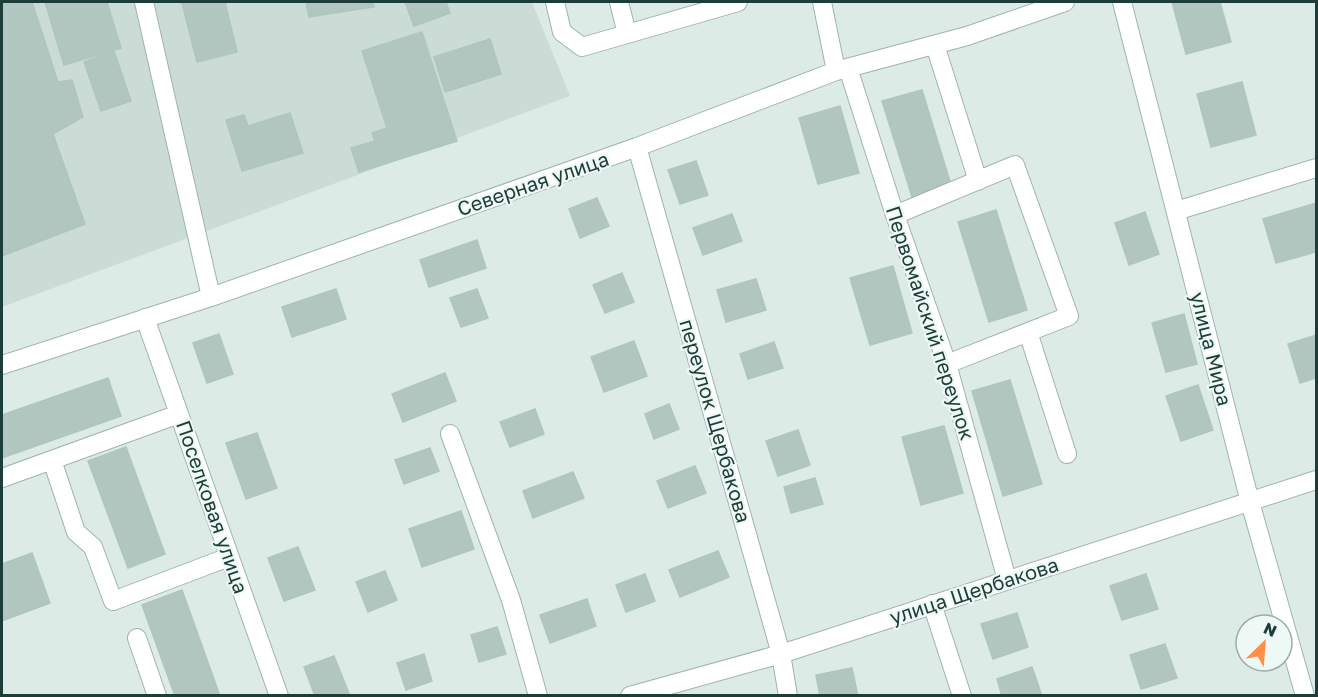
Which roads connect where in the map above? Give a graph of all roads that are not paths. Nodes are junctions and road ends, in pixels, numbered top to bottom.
1 (144, 2) edge
2 (555, 2) edge
3 (619, 2) edge
4 (738, 2) edge
5 (822, 2) edge
6 (1065, 2) edge
7 (1122, 2) edge
8 (682, 9) edge
9 (627, 34) junction
10 (935, 45) junction
11 (842, 69) junction
12 (637, 147) junction
13 (1317, 168) edge
14 (978, 181) junction
15 (1176, 211) junction
16 (896, 215) junction
17 (211, 297) junction
18 (145, 318) junction
19 (1028, 332) junction
20 (947, 364) junction
21 (2, 365) edge
22 (179, 414) junction
23 (450, 434) dead end
24 (1067, 454) dead end
25 (52, 460) junction
26 (2, 478) edge
27 (1317, 480) edge
28 (1250, 502) junction
29 (229, 557) junction
30 (1007, 580) junction
31 (932, 604) junction
32 (137, 639) dead end
33 (780, 654) junction
34 (1308, 684) edge
35 (157, 696) edge
36 (279, 696) edge
37 (538, 696) edge
38 (630, 696) edge
39 (788, 696) edge
40 (962, 696) edge

1 - 17 street
2 - 9 street
3 - 9 street
4 - 8 street
5 - 11 street, Первомайский переулок
6 - 10 street, Северная улица
7 - 15 street, улица Мира
8 - 9 street
10 - 11 street, Северная улица
10 - 14 street
11 - 12 street, Северная улица
11 - 16 street, Первомайский переулок
12 - 17 street, Северная улица
12 - 33 street, переулок Щербакова
13 - 15 street
14 - 16 street
14 - 19 street
15 - 28 street, улица Мира
16 - 20 street, Первомайский переулок
17 - 18 street, Северная улица
18 - 21 street, Северная улица
18 - 22 street, Поселковая улица
19 - 20 street
19 - 24 street
20 - 30 street, Первомайский переулок
22 - 25 street
22 - 29 street, Поселковая улица
23 - 37 street
25 - 26 street
25 - 29 street
27 - 28 street, улица Щербакова
28 - 30 street, улица Щербакова
28 - 34 street, улица Мира
29 - 36 street, Поселковая улица
30 - 31 street, улица Щербакова
31 - 33 street, улица Щербакова
31 - 40 street
32 - 35 street
33 - 38 street, улица Щербакова
33 - 39 street, переулок Щербакова

